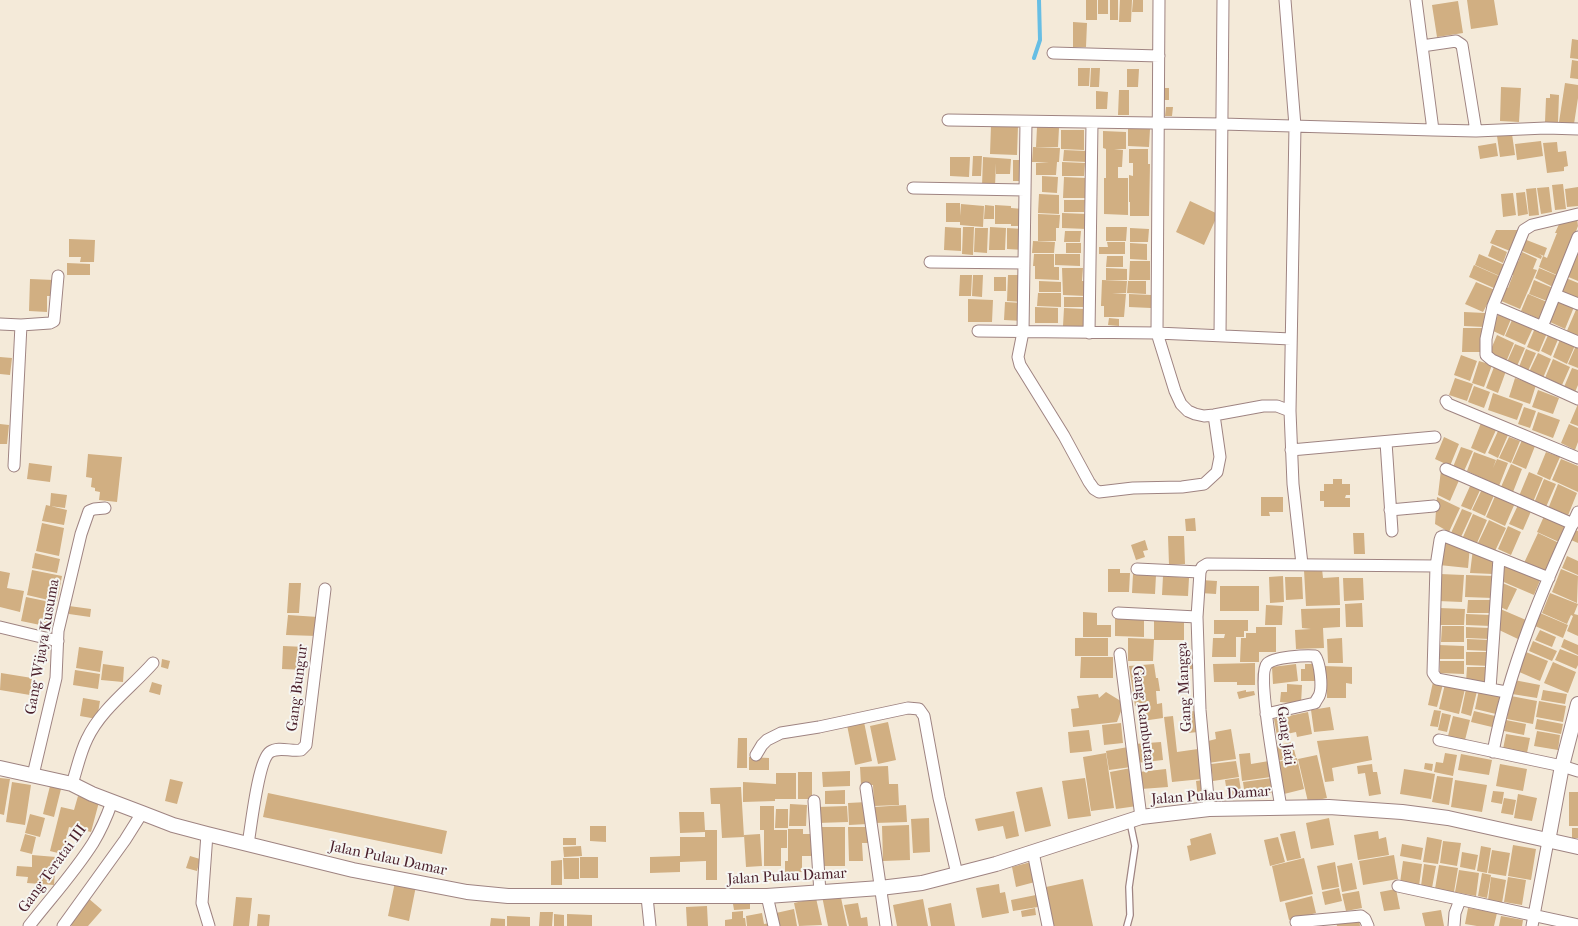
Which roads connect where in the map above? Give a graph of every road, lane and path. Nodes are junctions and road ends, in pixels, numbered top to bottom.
1 (1159, 0) edge
2 (1223, 0) edge
3 (1286, 0) edge
4 (1416, 0) edge
5 (1422, 46) junction
6 (1053, 53) dead end
7 (1159, 56) junction
8 (948, 120) dead end
9 (1026, 122) junction
10 (1092, 123) junction
11 (1158, 123) junction
12 (1222, 124) junction
13 (1295, 126) junction
14 (1433, 130) junction
15 (1578, 130) edge
16 (1476, 131) junction
17 (913, 188) dead end
18 (1025, 190) junction
19 (1578, 214) edge
20 (1578, 237) edge
21 (930, 262) dead end
22 (1024, 263) junction
23 (58, 276) dead end
24 (1556, 294) junction
25 (1578, 304) edge
26 (1493, 306) junction
27 (0, 324) edge
28 (21, 325) junction
29 (1542, 327) junction
30 (978, 331) dead end
31 (1023, 332) junction
32 (1089, 333) junction
33 (1157, 333) junction
34 (1220, 336) junction
35 (1292, 339) junction
36 (1578, 342) edge
37 (1577, 395) edge
38 (1446, 402) dead end
39 (1290, 411) junction
40 (1214, 415) junction
41 (1435, 437) dead end
42 (1386, 442) junction
43 (1291, 450) junction
44 (1578, 458) edge
45 (14, 466) dead end
46 (1446, 469) dead end
47 (1434, 506) dead end
48 (105, 508) dead end
49 (1390, 510) junction
50 (1578, 512) edge
51 (1573, 524) junction
52 (1392, 531) dead end
53 (1499, 558) junction
54 (1302, 564) junction
55 (1436, 566) junction
56 (1137, 569) dead end
57 (1202, 569) junction
58 (1549, 578) junction
59 (325, 590) dead end
60 (1118, 613) dead end
61 (1198, 617) junction
62 (0, 627) edge
63 (58, 641) junction
64 (1120, 654) dead end
65 (153, 663) dead end
66 (1490, 688) junction
67 (1506, 692) junction
68 (1578, 704) edge
69 (1266, 714) junction
70 (1439, 740) dead end
71 (1493, 752) junction
72 (756, 755) dead end
73 (1562, 766) junction
74 (0, 768) edge
75 (1578, 771) edge
76 (33, 775) junction
77 (72, 784) junction
78 (866, 788) dead end
79 (814, 801) dead end
80 (126, 807) junction
81 (1281, 808) junction
82 (1209, 809) junction
83 (1135, 818) junction
84 (207, 834) junction
85 (1548, 841) junction
86 (248, 844) junction
87 (1578, 847) edge
88 (1033, 852) junction
89 (957, 874) junction
90 (1398, 886) dead end
91 (880, 888) junction
92 (820, 893) junction
93 (767, 896) junction
94 (647, 897) junction
95 (1460, 900) junction
96 (1533, 921) edge
97 (1296, 922) dead end
98 (29, 926) edge
99 (63, 926) edge
100 (209, 926) edge
101 (650, 926) edge
102 (774, 926) edge
103 (886, 926) edge
104 (1048, 926) edge
105 (1127, 926) edge
106 (1368, 926) edge
107 (1454, 926) edge
108 (1578, 926) edge

1 - 7 street
2 - 12 street
3 - 13 street
4 - 5 street
5 - 14 street
5 - 16 street
6 - 7 street
7 - 11 street
8 - 9 street
9 - 10 street
9 - 18 street
10 - 11 street
10 - 32 street
11 - 12 street
11 - 33 street
12 - 13 street
12 - 34 street
13 - 14 street
13 - 35 street
14 - 16 street
15 - 16 street
17 - 18 street
18 - 22 street
19 - 26 street
20 - 24 street
21 - 22 street
22 - 31 street
23 - 28 street
24 - 25 street
24 - 29 street
26 - 29 street
26 - 37 street
27 - 28 street
28 - 45 street
29 - 36 street
30 - 31 street
31 - 32 street
31 - 40 street
32 - 33 street
33 - 34 street
33 - 40 street
34 - 35 street
35 - 39 street
38 - 44 street
39 - 40 street
39 - 43 street
41 - 42 street
42 - 43 street
42 - 49 street
43 - 54 street
46 - 51 street
47 - 49 street
48 - 63 street, Gang Wijaya Kusuma
49 - 52 street
50 - 51 street
51 - 58 street
53 - 55 street
53 - 58 street
53 - 66 street
54 - 55 street
54 - 57 street
55 - 66 street
56 - 57 street
57 - 61 street, Gang Mangga
58 - 67 street
59 - 86 street, Gang Bungur
60 - 61 street
61 - 82 street, Gang Mangga
62 - 63 street
63 - 76 street, Gang Wijaya Kusuma
64 - 83 street, Gang Rambutan
65 - 77 street
66 - 67 street
67 - 71 street
68 - 73 street
69 - 69 street, Gang Jati
69 - 81 street, Gang Jati
70 - 71 street
71 - 73 street
72 - 89 street
73 - 75 street
73 - 85 street
74 - 76 street, Jalan Pulau Damar
76 - 77 street, Jalan Pulau Damar
77 - 80 street, Jalan Pulau Damar
78 - 91 street
79 - 92 street
80 - 84 street, Jalan Pulau Damar
80 - 98 street, Gang Teratai III
80 - 99 street
81 - 82 street, Jalan Pulau Damar
81 - 85 street, Jalan Pulau Damar
82 - 83 street, Jalan Pulau Damar
83 - 88 street, Jalan Pulau Damar
83 - 105 lane
84 - 86 street, Jalan Pulau Damar
84 - 100 street
85 - 87 street, Jalan Pulau Damar
85 - 96 street
86 - 94 street, Jalan Pulau Damar
88 - 89 street, Jalan Pulau Damar
88 - 104 street
89 - 91 street, Jalan Pulau Damar
90 - 95 street
91 - 92 street, Jalan Pulau Damar
91 - 103 street
92 - 93 street, Jalan Pulau Damar
93 - 94 street, Jalan Pulau Damar
93 - 102 street
94 - 101 street
95 - 96 street
95 - 107 street
96 - 108 street
97 - 106 street

